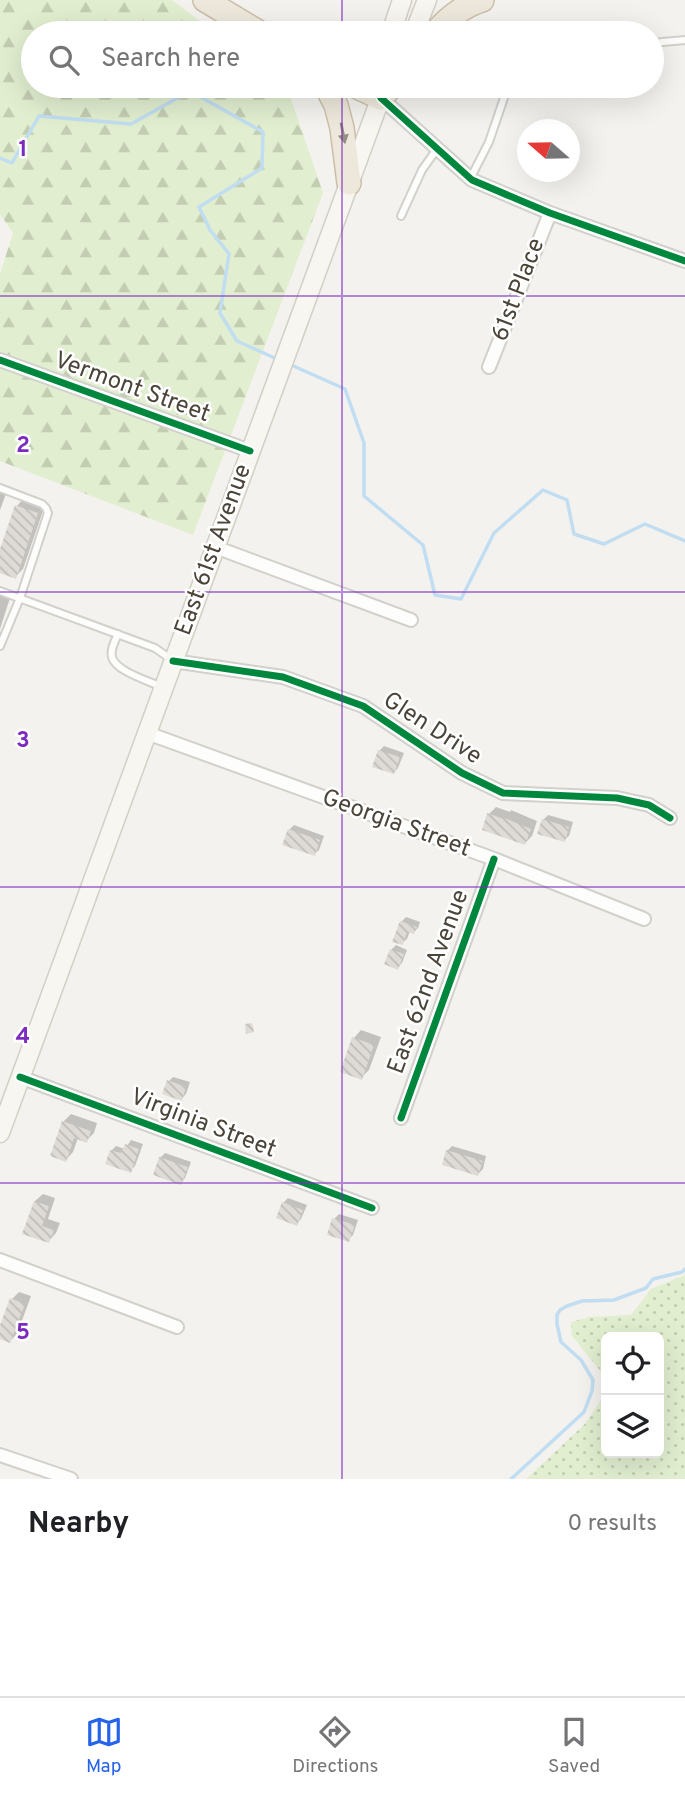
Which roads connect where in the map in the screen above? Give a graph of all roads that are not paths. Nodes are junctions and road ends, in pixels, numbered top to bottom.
1 (205, 0) edge
2 (402, 0) edge
3 (427, 0) edge
4 (482, 0) edge
5 (240, 21) edge
6 (395, 21) edge
7 (419, 21) edge
8 (446, 21) edge
9 (685, 40) edge
10 (664, 41) edge
11 (332, 98) edge
12 (383, 98) edge
13 (393, 98) edge
14 (504, 98) edge
15 (437, 149) junction
16 (470, 179) junction
17 (349, 183) junction
18 (550, 213) junction
19 (401, 216) dead end
20 (685, 261) edge
21 (0, 360) edge
22 (489, 367) dead end
23 (250, 452) junction
24 (0, 488) edge
25 (215, 547) junction
26 (0, 591) edge
27 (20, 598) junction
28 (411, 620) dead end
29 (117, 634) junction
30 (0, 646) edge
31 (173, 661) junction
32 (163, 687) junction
33 (147, 733) junction
34 (670, 818) dead end
35 (494, 859) junction
36 (644, 919) dead end
37 (20, 1077) junction
38 (401, 1118) dead end
39 (0, 1133) edge
40 (372, 1208) dead end
41 (0, 1260) edge
42 (177, 1326) dead end
43 (0, 1455) edge
44 (71, 1479) edge

1 - 5 highway
2 - 6 main road
3 - 7 main road
4 - 8 highway
9 - 10 lane
11 -> 17 highway
12 - 17 main road, East 61st Avenue
13 - 15 street
14 - 16 lane
15 - 16 street
15 - 19 lane
16 - 18 street
17 - 23 main road, East 61st Avenue
18 - 20 street
18 - 22 street, 61st Place
21 - 23 street, Vermont Street
23 - 25 main road, East 61st Avenue
24 - 27 lane
25 - 28 street
25 - 31 main road, East 61st Avenue
26 - 27 lane
27 - 29 lane
27 - 30 lane
29 - 31 lane
29 - 32 lane
31 - 32 main road, East 61st Avenue
31 - 34 street, Glen Drive
32 - 33 main road, East 61st Avenue
33 - 35 street, Georgia Street
33 - 37 main road, East 61st Avenue
35 - 36 street, Georgia Street
35 - 38 street, East 62nd Avenue
37 - 39 main road, East 61st Avenue
37 - 40 street, Virginia Street
41 - 42 street
43 - 44 street

